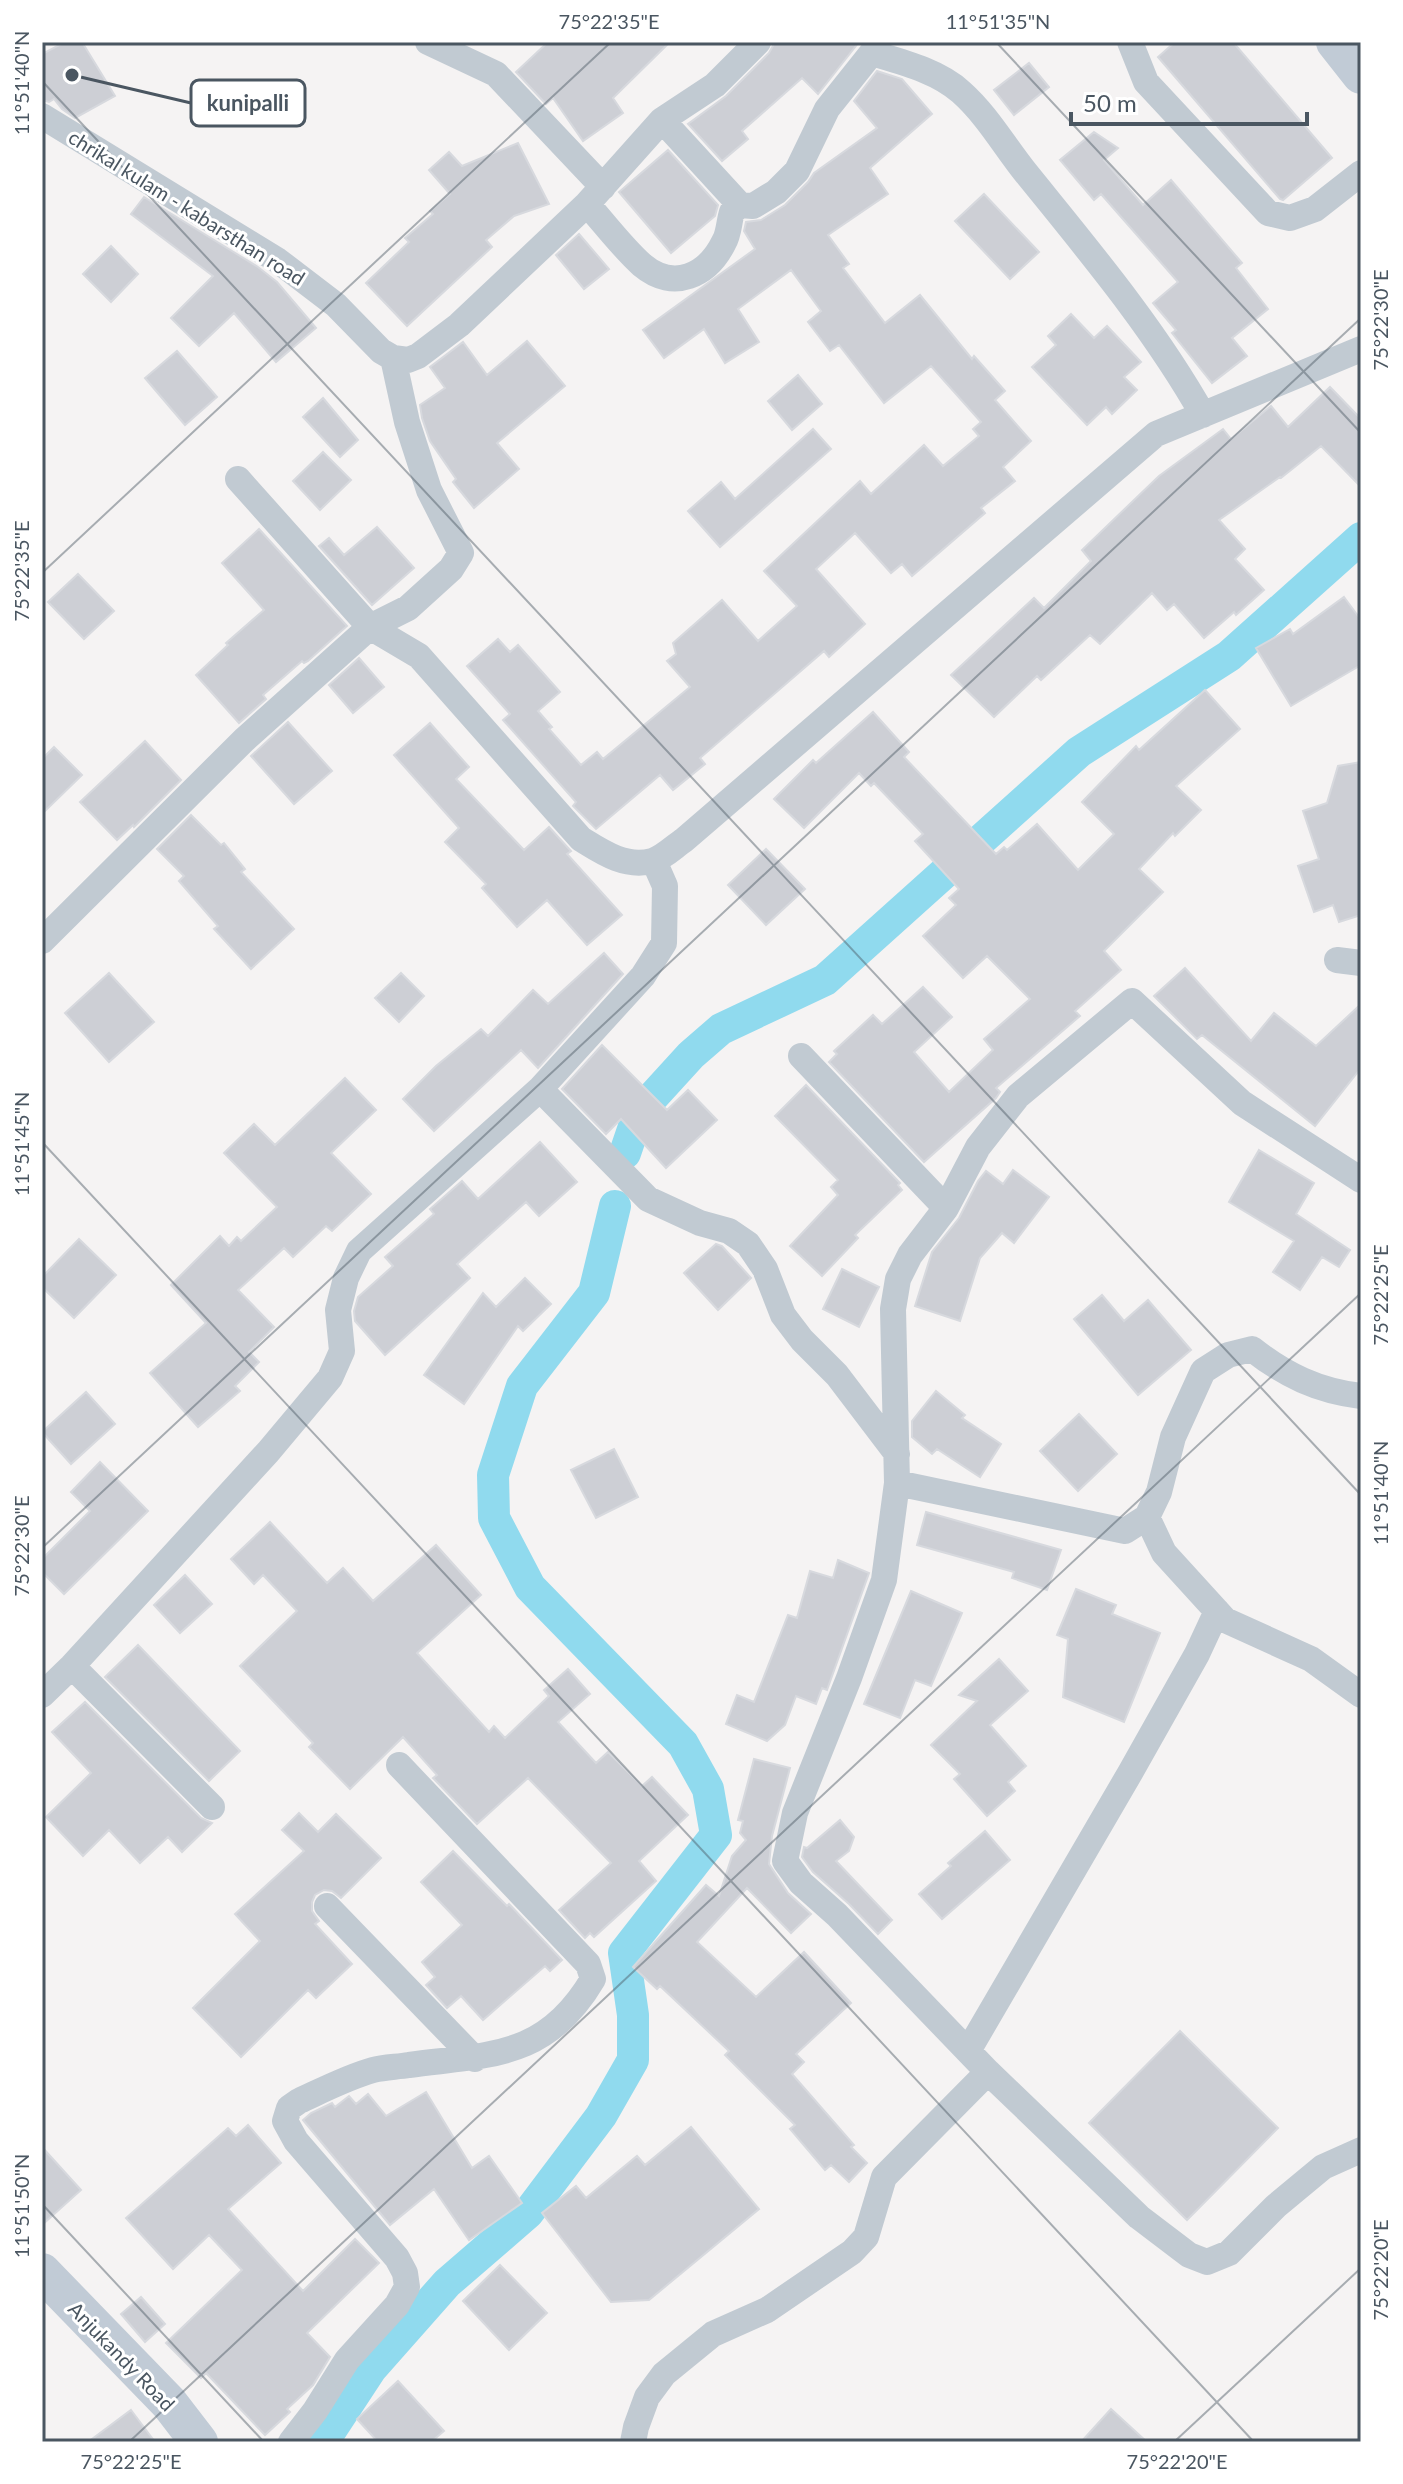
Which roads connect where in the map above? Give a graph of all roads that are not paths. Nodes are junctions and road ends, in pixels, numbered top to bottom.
1 (428, 42) edge
2 (758, 42) edge
3 (1130, 42) edge
4 (1335, 42) edge
5 (874, 47) edge
6 (1361, 75) edge
7 (42, 116) edge
8 (662, 120) junction
9 (1361, 173) edge
10 (595, 195) junction
11 (740, 205) junction
12 (1361, 349) edge
13 (393, 358) junction
14 (1203, 415) junction
15 (238, 479) dead end
16 (370, 627) junction
17 (654, 861) junction
18 (42, 941) edge
19 (801, 1056) dead end
20 (540, 1089) junction
21 (1361, 1180) edge
22 (946, 1208) junction
23 (1361, 1396) edge
24 (897, 1454) junction
25 (897, 1483) junction
26 (1147, 1517) junction
27 (1217, 1611) junction
28 (72, 1666) junction
29 (42, 1695) edge
30 (1361, 1695) edge
31 (399, 1765) dead end
32 (212, 1807) dead end
33 (327, 1906) dead end
34 (968, 2051) junction
35 (475, 2059) junction
36 (988, 2072) junction
37 (1361, 2150) edge
38 (42, 2272) edge
39 (199, 2442) edge
40 (291, 2442) edge
41 (633, 2442) edge

1 - 10 street
2 - 8 street
3 - 9 street
4 - 6 street
5 - 11 street
5 - 14 street
7 - 13 street, chrikal kulam - kabarsthan road
8 - 10 street
8 - 11 street
10 - 11 street
10 - 13 street
12 - 14 street
13 - 16 street
14 - 17 street
15 - 16 street
16 - 17 street
16 - 18 street
17 - 20 street
19 - 22 street
20 - 24 street
20 - 28 street
21 - 22 street
22 - 24 street
23 - 26 street
24 - 25 street
25 - 26 street
25 - 34 street
26 - 27 street
27 - 30 street
27 - 34 street
28 - 29 street
28 - 32 street
31 - 35 street
33 - 35 street
34 - 36 street
35 - 40 street
36 - 37 street
36 - 41 street
38 - 39 street, Anjukandy Road

